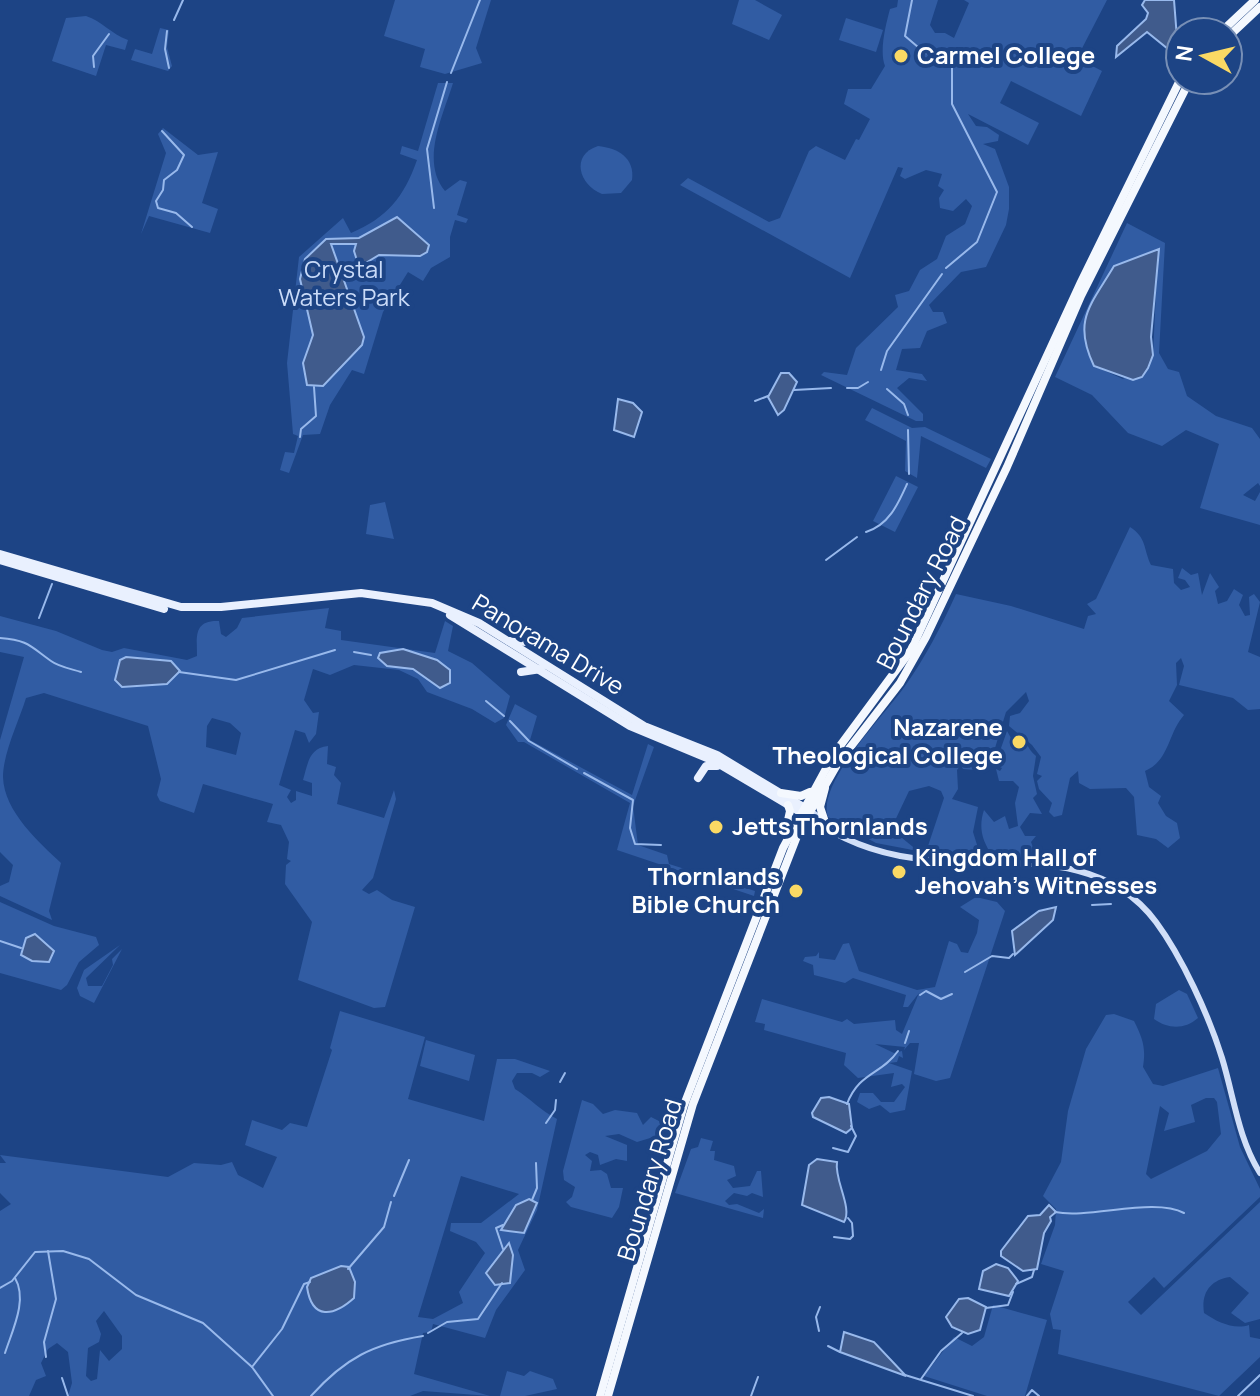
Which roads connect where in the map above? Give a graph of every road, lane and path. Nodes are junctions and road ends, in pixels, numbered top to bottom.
1 (1255, 0) edge
2 (1260, 7) edge
3 (1238, 16) edge
4 (1244, 22) edge
5 (1172, 96) edge
6 (1182, 96) edge
7 (0, 554) edge
8 (0, 560) edge
9 (147, 602) junction
10 (505, 640) junction
11 (527, 642) dead end
12 (542, 669) junction
13 (902, 671) junction
14 (521, 672) dead end
15 (693, 752) junction
16 (730, 769) junction
17 (827, 779) junction
18 (810, 792) junction
19 (781, 793) junction
20 (788, 805) junction
21 (805, 812) junction
22 (825, 822) junction
23 (799, 831) junction
24 (830, 832) junction
25 (860, 844) junction
26 (773, 872) junction
27 (764, 909) junction
28 (1260, 1173) edge
29 (600, 1396) edge
30 (608, 1396) edge

1 - 3 highway
2 - 4 highway
5 - 13 highway, Boundary Road
6 - 13 highway, Boundary Road
7 - 9 main road
8 - 9 main road
9 - 10 main road, Panorama Drive
9 - 12 main road, Panorama Drive
10 - 11 main road
10 - 19 main road, Panorama Drive
12 - 14 main road
12 - 15 main road, Panorama Drive
13 - 17 highway, Boundary Road
13 - 18 highway, Boundary Road
15 - 16 main road, Panorama Drive
15 - 16 main road
16 - 20 main road, Panorama Drive
17 - 21 highway, Boundary Road
17 - 22 highway
18 - 19 highway
18 - 21 highway, Boundary Road
19 - 21 main road, Panorama Drive
20 - 21 main road, Panorama Drive
20 - 26 highway
21 - 22 main road
21 - 23 highway, Boundary Road
21 - 24 main road
21 - 26 highway, Boundary Road
22 - 25 main road
23 - 24 highway
23 - 27 highway, Boundary Road
24 - 25 main road
25 - 28 main road
26 - 27 highway, Boundary Road
27 - 29 highway, Boundary Road
27 - 30 highway, Boundary Road

